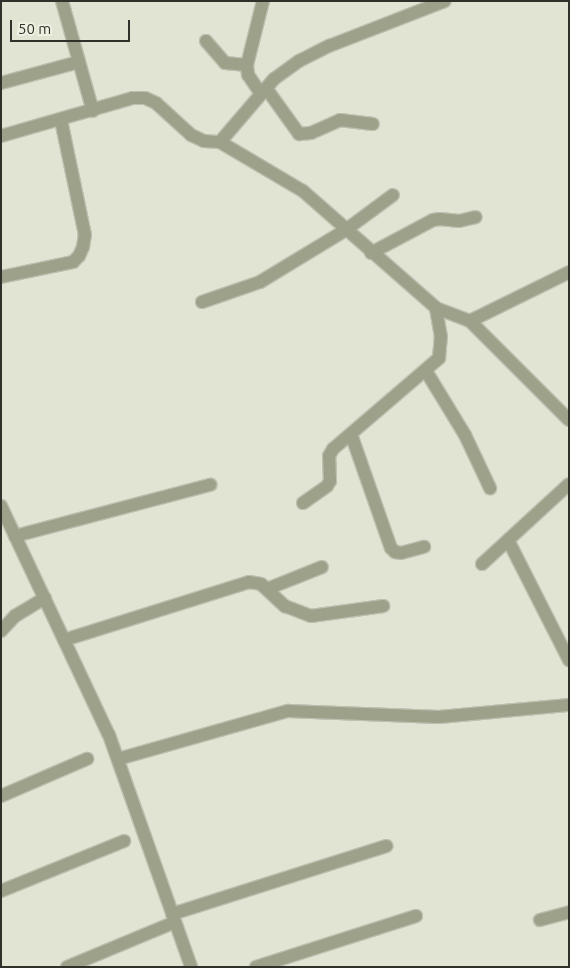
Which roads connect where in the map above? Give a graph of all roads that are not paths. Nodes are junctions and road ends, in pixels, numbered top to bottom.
1 (62, 1) edge
2 (263, 1) edge
3 (445, 1) edge
4 (206, 41) dead end
5 (79, 62) junction
6 (247, 65) junction
7 (1, 83) edge
8 (263, 91) junction
9 (93, 111) junction
10 (61, 120) junction
11 (373, 124) dead end
12 (1, 136) edge
13 (220, 142) junction
14 (393, 195) dead end
15 (476, 217) dead end
16 (347, 229) junction
17 (371, 253) junction
18 (569, 272) edge
19 (1, 277) edge
20 (202, 302) dead end
21 (436, 308) junction
22 (470, 321) junction
23 (426, 371) junction
24 (569, 420) edge
25 (351, 434) junction
26 (569, 484) edge
27 (210, 485) dead end
28 (490, 488) dead end
29 (303, 503) dead end
30 (1, 506) edge
31 (15, 536) junction
32 (508, 540) junction
33 (424, 546) dead end
34 (482, 564) dead end
35 (322, 567) dead end
36 (267, 589) junction
37 (45, 598) junction
38 (383, 606) dead end
39 (1, 631) edge
40 (64, 640) junction
41 (569, 660) edge
42 (569, 705) edge
43 (87, 759) dead end
44 (118, 759) junction
45 (1, 796) edge
46 (124, 841) dead end
47 (387, 846) dead end
48 (1, 891) edge
49 (569, 912) edge
50 (416, 916) dead end
51 (174, 918) junction
52 (540, 920) dead end
53 (67, 967) edge
54 (191, 967) edge
55 (256, 967) edge

1 - 5 street
2 - 6 street
3 - 8 street
4 - 6 street
5 - 7 street
5 - 9 street
6 - 8 street
8 - 11 street
8 - 13 street
9 - 10 street
9 - 13 street
10 - 12 street
10 - 19 street
13 - 16 street
14 - 16 street
15 - 17 street
16 - 17 street
16 - 20 street
17 - 21 street
18 - 22 street
21 - 22 street
21 - 23 street
22 - 24 street
23 - 25 street
23 - 28 street
25 - 29 street
25 - 33 street
26 - 32 street
27 - 31 street
30 - 31 street
31 - 37 street
32 - 34 street
32 - 41 street
35 - 36 street
36 - 38 street
36 - 40 street
37 - 39 street
37 - 40 street
40 - 44 street
42 - 44 street
43 - 45 street
44 - 51 street
46 - 48 street
47 - 51 street
49 - 52 street
50 - 55 street
51 - 53 street
51 - 54 street

